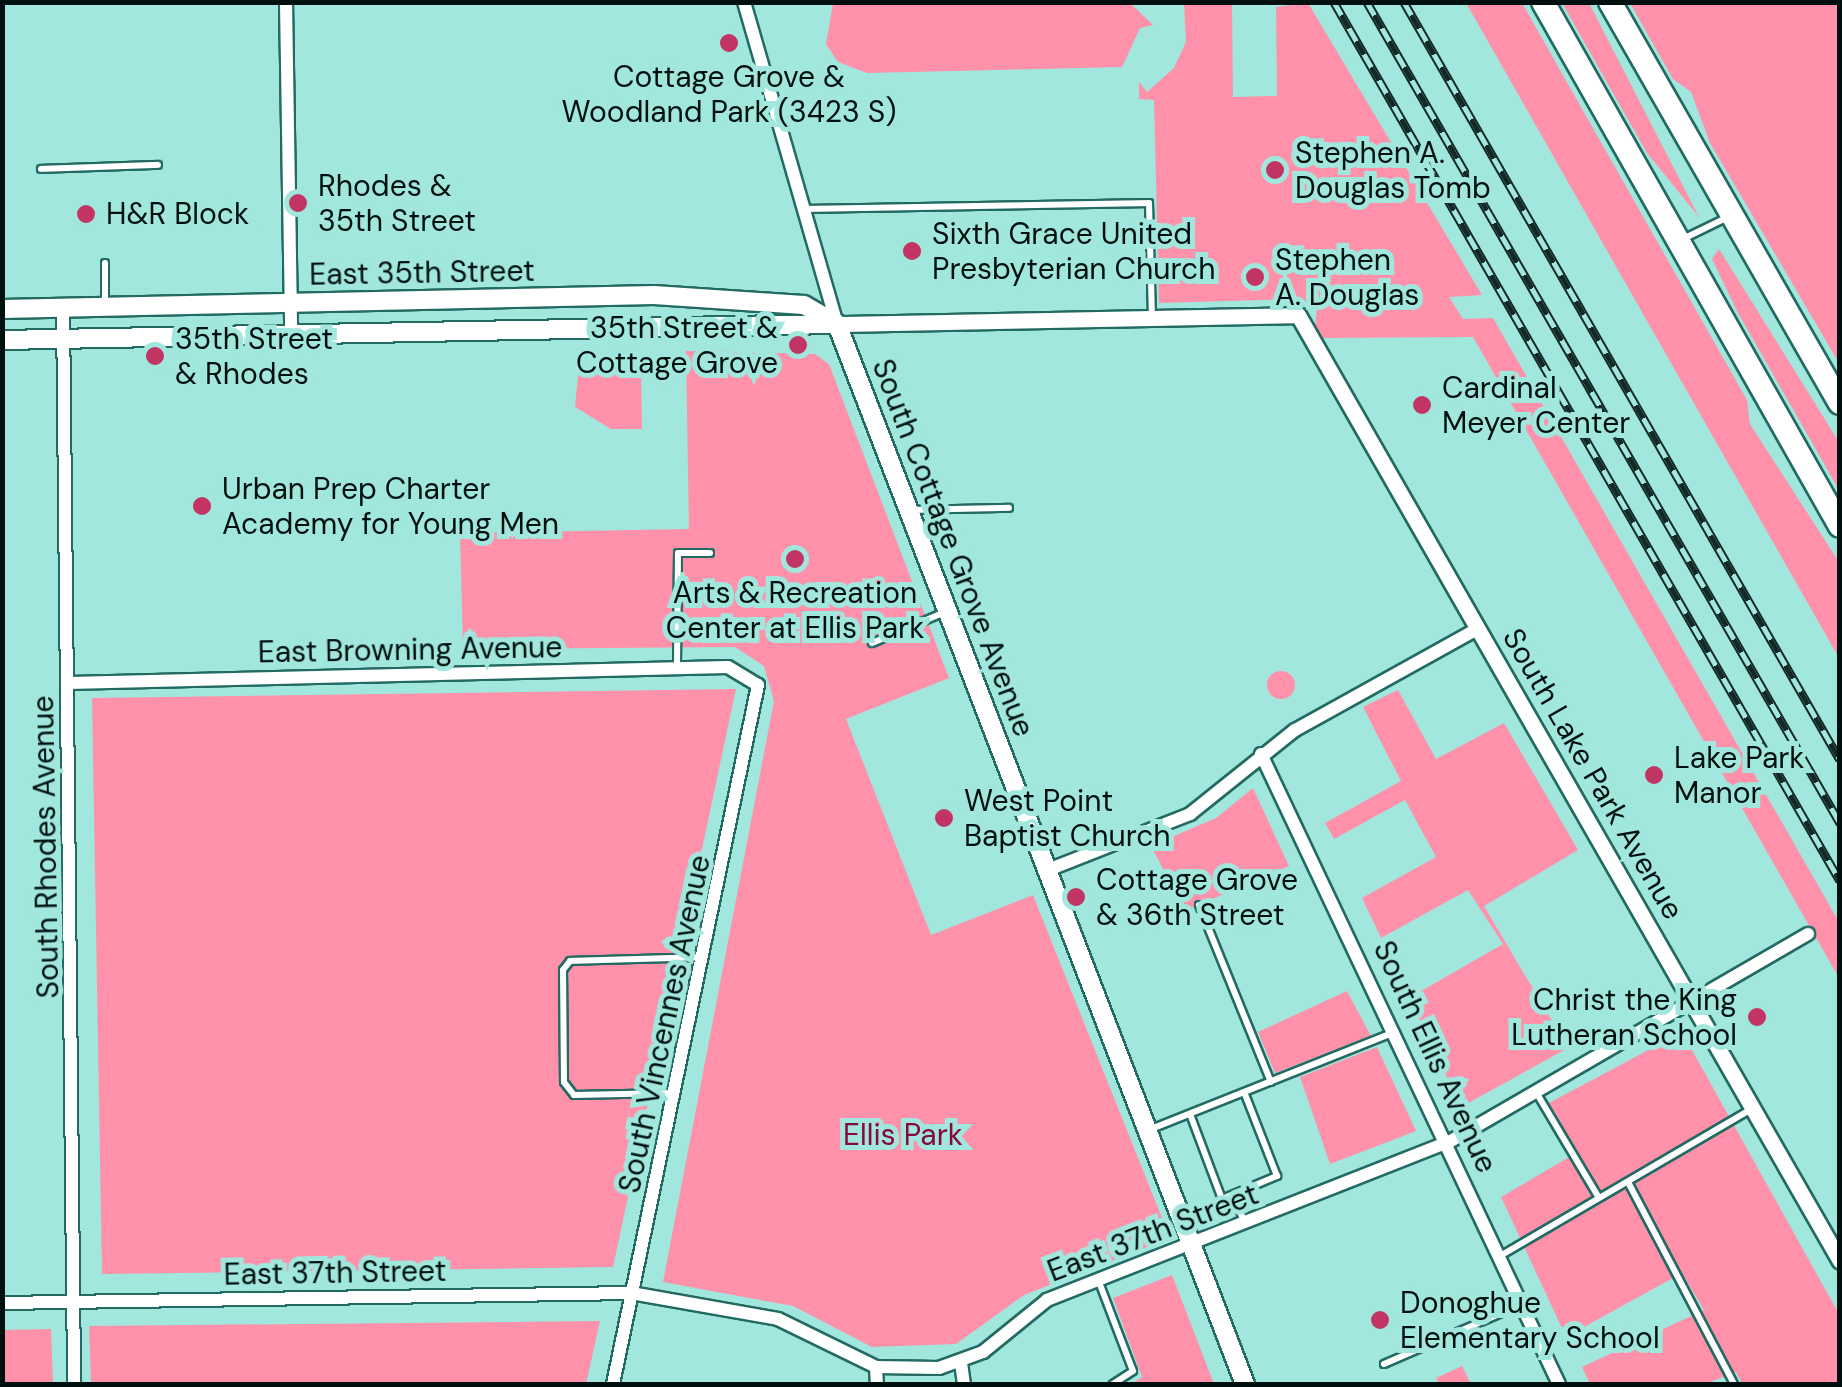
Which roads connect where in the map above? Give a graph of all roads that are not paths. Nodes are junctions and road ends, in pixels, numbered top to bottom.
1 (286, 2) edge
2 (744, 2) edge
3 (1542, 2) edge
4 (1610, 2) edge
5 (158, 165) dead end
6 (42, 169) dead end
7 (804, 209) junction
8 (1731, 216) junction
9 (1678, 242) junction
10 (104, 263) dead end
11 (291, 304) junction
12 (63, 308) junction
13 (105, 308) junction
14 (2, 309) edge
15 (1298, 316) joint
16 (1152, 319) junction
17 (837, 324) junction
18 (292, 336) junction
19 (64, 339) junction
20 (2, 340) edge
21 (1840, 403) edge
22 (1010, 508) dead end
23 (909, 510) junction
24 (1840, 526) edge
25 (710, 553) dead end
26 (948, 611) junction
27 (1476, 628) junction
28 (872, 643) dead end
29 (678, 668) junction
30 (750, 676) joint
31 (69, 683) junction
32 (1261, 754) junction
33 (1048, 870) junction
34 (1199, 905) dead end
35 (1808, 934) dead end
36 (705, 957) junction
37 (1692, 1001) junction
38 (1396, 1031) junction
39 (1271, 1082) junction
40 (1244, 1092) junction
41 (1535, 1092) junction
42 (676, 1093) junction
43 (1754, 1108) junction
44 (1190, 1114) junction
45 (1148, 1130) junction
46 (1449, 1142) junction
47 (1628, 1182) junction
48 (1233, 1195) junction
49 (1599, 1198) junction
50 (1245, 1224) junction
51 (1192, 1245) junction
52 (1500, 1256) junction
53 (1840, 1261) edge
54 (1099, 1282) junction
55 (631, 1293) junction
56 (75, 1302) junction
57 (2, 1303) edge
58 (1522, 1304) junction
59 (961, 1362) junction
60 (1384, 1364) dead end
61 (876, 1366) junction
62 (74, 1384) edge
63 (613, 1384) edge
64 (877, 1384) edge
65 (964, 1384) edge
66 (1113, 1384) edge
67 (1246, 1384) edge
68 (1559, 1384) edge
69 (1734, 1384) edge

1 - 11 street
2 - 7 street, South Cottage Grove Avenue
3 - 9 highway
4 - 8 highway
5 - 6 lane
7 - 16 lane
7 - 17 street, South Cottage Grove Avenue
8 - 9 lane
8 - 21 highway
9 - 24 highway
10 - 13 lane
11 - 13 main road, East 35th Street
11 - 17 main road, East 35th Street
11 - 18 street
12 - 13 main road, East 35th Street
12 - 14 main road, East 35th Street
12 - 19 street, South Rhodes Avenue
15 - 16 street, East 35th Street
15 - 27 street, South Lake Park Avenue
16 - 17 street, East 35th Street
17 - 18 main road, East 35th Street
17 - 23 main road, South Cottage Grove Avenue
18 - 19 main road, East 35th Street
19 - 20 main road, East 35th Street
19 - 31 street, South Rhodes Avenue
22 - 23 lane
23 - 26 main road, South Cottage Grove Avenue
25 - 29 lane
26 - 28 lane
26 - 33 main road, South Cottage Grove Avenue
27 - 32 street
27 - 37 street, South Lake Park Avenue
29 - 30 street, East Browning Avenue
29 - 31 street, East Browning Avenue
30 - 36 street, South Vincennes Avenue
31 - 56 street, South Rhodes Avenue
32 - 33 street
32 - 38 street, South Ellis Avenue
33 - 45 main road, South Cottage Grove Avenue
34 - 39 lane
35 - 37 street, East 37th Street
36 - 42 street, South Vincennes Avenue
36 - 42 lane
37 - 41 street, East 37th Street
37 - 43 street, South Lake Park Avenue
38 - 39 lane
38 - 46 street, South Ellis Avenue
39 - 40 lane
40 - 44 lane
40 - 48 lane
41 - 46 street, East 37th Street
41 - 49 lane
42 - 55 street, South Vincennes Avenue
43 - 47 lane
43 - 53 street, South Lake Park Avenue
44 - 45 lane
44 - 48 lane
45 - 51 main road, South Cottage Grove Avenue
46 - 50 street, East 37th Street
46 - 52 street, South Ellis Avenue
47 - 49 lane
47 - 69 lane
48 - 50 lane
49 - 52 lane
50 - 51 street, East 37th Street
51 - 54 street, East 37th Street
51 - 67 main road, South Cottage Grove Avenue
52 - 58 street, South Ellis Avenue
54 - 59 street, East 37th Street
54 - 66 lane
55 - 56 street, East 37th Street
55 - 61 street, East 37th Street
55 - 63 street, South Vincennes Avenue
56 - 57 street, East 37th Street
56 - 62 street, South Rhodes Avenue
58 - 60 lane
58 - 68 street, South Ellis Avenue
59 - 61 street, East 37th Street
59 - 65 street
61 - 64 street

